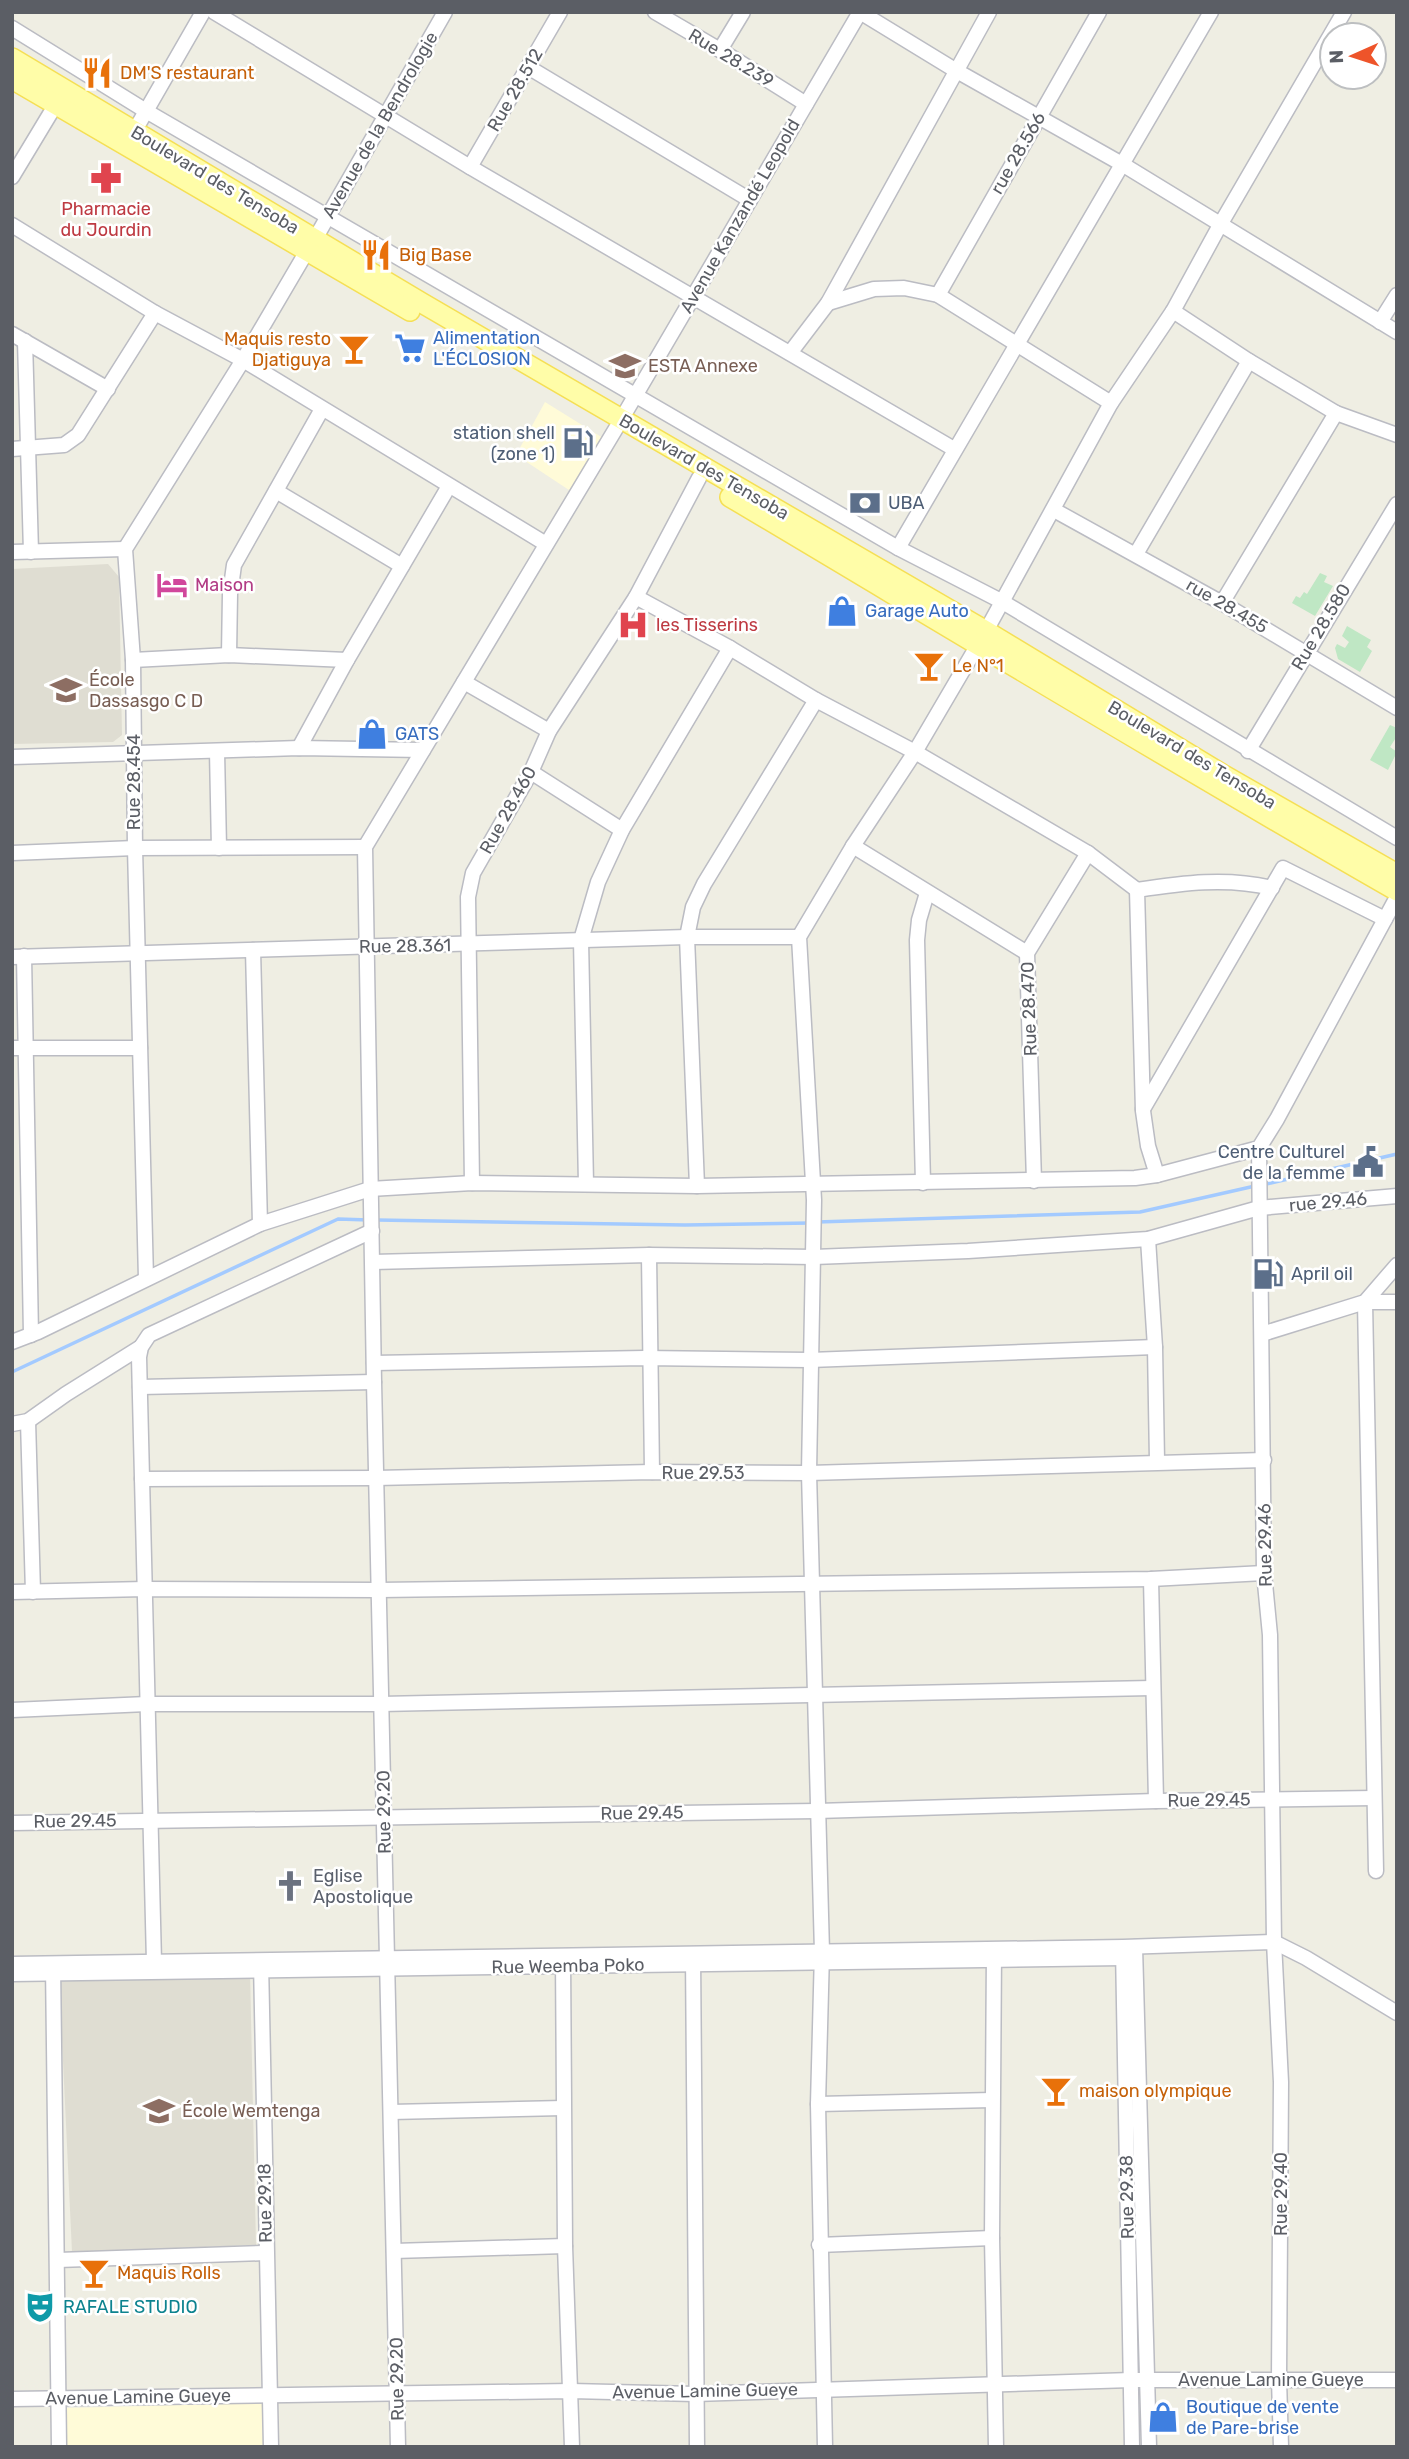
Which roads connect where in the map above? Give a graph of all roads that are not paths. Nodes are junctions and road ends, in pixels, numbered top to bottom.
1 (203, 12) edge
2 (214, 12) edge
3 (560, 12) edge
4 (655, 12) edge
5 (743, 12) edge
6 (860, 12) edge
7 (989, 12) edge
8 (1099, 12) edge
9 (1211, 12) edge
10 (1344, 12) edge
11 (442, 13) edge
12 (12, 28) edge
13 (720, 50) junction
14 (12, 58) edge
15 (528, 68) junction
16 (955, 70) junction
17 (12, 79) edge
18 (56, 104) junction
19 (806, 104) junction
20 (146, 111) junction
21 (387, 117) junction
22 (1038, 117) junction
23 (134, 132) junction
24 (1122, 164) junction
25 (470, 167) junction
26 (12, 177) edge
27 (750, 200) junction
28 (328, 215) junction
29 (12, 225) edge
30 (1220, 225) junction
31 (311, 245) junction
32 (938, 295) junction
33 (1397, 295) edge
34 (693, 297) junction
35 (828, 303) junction
36 (1173, 311) junction
37 (155, 313) junction
38 (1380, 322) junction
39 (1397, 332) edge
40 (19, 337) edge
41 (1016, 344) junction
42 (790, 353) junction
43 (243, 360) junction
44 (1248, 361) junction
45 (108, 389) junction
46 (636, 394) junction
47 (1111, 403) junction
48 (323, 410) junction
49 (1336, 413) junction
50 (618, 425) junction
51 (1397, 435) edge
52 (29, 448) junction
53 (12, 449) edge
54 (954, 449) junction
55 (699, 478) junction
56 (449, 486) junction
57 (276, 491) junction
58 (1397, 504) edge
59 (1054, 510) junction
60 (546, 544) junction
61 (898, 548) junction
62 (125, 549) junction
63 (12, 552) edge
64 (31, 552) junction
65 (1136, 554) junction
66 (402, 566) junction
67 (636, 597) junction
68 (1001, 601) junction
69 (1222, 603) junction
70 (982, 637) junction
71 (730, 648) junction
72 (1305, 652) junction
73 (229, 655) junction
74 (133, 660) junction
75 (347, 660) junction
76 (464, 682) junction
77 (816, 699) junction
78 (1397, 708) edge
79 (549, 731) junction
80 (299, 748) junction
81 (423, 750) junction
82 (218, 751) junction
83 (1248, 751) junction
84 (915, 752) junction
85 (135, 754) junction
86 (12, 757) edge
87 (531, 772) junction
88 (622, 830) junction
89 (1397, 838) edge
90 (853, 846) junction
91 (365, 847) junction
92 (135, 848) junction
93 (219, 848) junction
94 (12, 853) edge
95 (1088, 853) junction
96 (1397, 874) edge
97 (1272, 888) junction
98 (1138, 890) junction
99 (1397, 891) edge
100 (927, 893) junction
101 (1397, 897) edge
102 (1385, 919) junction
103 (687, 937) junction
104 (799, 937) junction
105 (581, 940) junction
106 (470, 945) junction
107 (366, 946) junction
108 (253, 950) junction
109 (138, 952) junction
110 (1027, 953) junction
111 (18, 956) edge
112 (19, 1048) edge
113 (140, 1048) junction
114 (1143, 1111) junction
115 (1259, 1148) junction
116 (1157, 1175) junction
117 (1034, 1181) junction
118 (472, 1183) junction
119 (923, 1183) junction
120 (586, 1184) junction
121 (697, 1186) junction
122 (370, 1189) junction
123 (813, 1192) junction
124 (1397, 1196) edge
125 (1259, 1208) junction
126 (260, 1224) junction
127 (372, 1229) junction
128 (1148, 1240) junction
129 (814, 1253) junction
130 (649, 1255) junction
131 (373, 1262) junction
132 (1397, 1265) edge
133 (146, 1279) junction
134 (1365, 1302) junction
135 (1397, 1302) edge
136 (1262, 1334) junction
137 (31, 1335) junction
138 (12, 1342) edge
139 (141, 1347) junction
140 (1155, 1347) junction
141 (650, 1358) junction
142 (810, 1360) junction
143 (374, 1363) junction
144 (374, 1382) junction
145 (140, 1387) junction
146 (28, 1421) junction
147 (12, 1424) edge
148 (1264, 1460) junction
149 (1157, 1461) junction
150 (652, 1472) junction
151 (809, 1473) junction
152 (376, 1478) junction
153 (142, 1479) junction
154 (1264, 1573) junction
155 (1151, 1579) junction
156 (813, 1582) junction
157 (145, 1589) junction
158 (379, 1590) junction
159 (12, 1592) edge
160 (33, 1592) junction
161 (1152, 1688) junction
162 (815, 1696) junction
163 (147, 1704) junction
164 (381, 1704) junction
165 (12, 1710) edge
166 (1374, 1798) junction
167 (1271, 1799) junction
168 (1156, 1801) junction
169 (817, 1811) junction
170 (384, 1817) junction
171 (150, 1819) junction
172 (12, 1823) edge
173 (1376, 1871) dead end
174 (1274, 1942) junction
175 (1127, 1950) junction
176 (994, 1954) junction
177 (821, 1957) junction
178 (693, 1959) junction
179 (563, 1961) junction
180 (153, 1962) junction
181 (387, 1963) junction
182 (12, 1964) edge
183 (261, 1965) junction
184 (53, 1968) junction
185 (12, 1974) edge
186 (1397, 2013) edge
187 (992, 2099) junction
188 (818, 2104) junction
189 (563, 2108) junction
190 (391, 2112) junction
191 (992, 2238) junction
192 (819, 2245) junction
193 (565, 2246) junction
194 (394, 2251) junction
195 (265, 2253) junction
196 (58, 2260) junction
197 (1279, 2379) junction
198 (1131, 2380) junction
199 (1147, 2380) junction
200 (1397, 2380) edge
201 (994, 2384) junction
202 (823, 2389) junction
203 (570, 2391) junction
204 (397, 2392) junction
205 (695, 2394) junction
206 (269, 2395) junction
207 (58, 2398) junction
208 (12, 2399) edge
209 (59, 2447) edge
210 (271, 2447) edge
211 (398, 2447) edge
212 (572, 2447) edge
213 (697, 2447) edge
214 (825, 2447) edge
215 (996, 2447) edge
216 (1132, 2447) edge
217 (1149, 2447) edge
218 (1281, 2447) edge

1 - 20 street
2 - 21 street
3 - 15 street, Rue 28.512
4 - 13 street, Rue 28.239
5 - 13 street
6 - 16 street
6 - 19 street, Avenue Kanzandé Leopold
7 - 16 street
8 - 22 street, rue 28.566
9 - 24 street
10 - 30 street
11 - 21 street, Avenue de la Bendrologie
12 - 20 street
13 - 19 street, Rue 28.239
14 - 23 main road, Boulevard des Tensoba
15 - 25 street, Rue 28.512
15 - 27 street
16 - 22 street
16 - 35 street
17 - 18 main road, Boulevard des Tensoba
18 - 26 street
18 - 31 main road, Boulevard des Tensoba
19 - 27 street, Avenue Kanzandé Leopold
20 - 23 street
20 - 28 street
21 - 25 street
21 - 28 street, Avenue de la Bendrologie
22 - 24 street
22 - 32 street, rue 28.566
23 - 31 main road, Boulevard des Tensoba
24 - 30 street
24 - 41 street
25 - 34 street
27 - 34 street, Avenue Kanzandé Leopold
28 - 31 street, Avenue de la Bendrologie
28 - 46 street
29 - 37 street
30 - 36 street
30 - 38 street
31 - 43 street
31 - 50 main road, Boulevard des Tensoba
32 - 35 street
32 - 41 street
33 - 38 street
34 - 42 street
34 - 46 street, Avenue Kanzandé Leopold
35 - 42 street
36 - 44 street
36 - 47 street
37 - 43 street
37 - 45 street
38 - 39 street
40 - 45 street
40 - 52 street
41 - 47 street
41 - 54 street
42 - 54 street
43 - 48 street
43 - 62 street
44 - 49 street
44 - 65 street
45 - 52 street
46 - 50 street, Avenue Kanzandé Leopold
46 - 61 street
47 - 59 street
48 - 56 street
48 - 57 street
49 - 51 street
49 - 69 street
50 - 55 main road, Boulevard des Tensoba
50 - 60 street, Avenue Kanzandé Leopold
50 - 70 main road, Boulevard des Tensoba
52 - 53 street
52 - 64 street
54 - 61 street
55 - 67 street, Rue 28.460
55 - 70 main road, Boulevard des Tensoba
56 - 60 street
56 - 66 street
57 - 66 street
57 - 73 street
58 - 72 street, Rue 28.580
59 - 65 street, rue 28.455
59 - 68 street
60 - 76 street, Avenue Kanzandé Leopold
61 - 68 street
62 - 64 street
62 - 74 street, Rue 28.454
63 - 64 street
65 - 69 street, rue 28.455
66 - 75 street
67 - 71 street
67 - 79 street, Rue 28.460
68 - 70 street
68 - 83 street
69 - 72 street, rue 28.455
70 - 84 street
70 - 96 main road, Boulevard des Tensoba
70 - 99 main road, Boulevard des Tensoba
71 - 77 street
71 - 88 street
72 - 78 street, rue 28.455
72 - 83 street, Rue 28.580
73 - 74 street
73 - 75 street
74 - 85 street, Rue 28.454
75 - 80 street
76 - 79 street
76 - 81 street, Avenue Kanzandé Leopold
77 - 84 street
77 - 103 street
79 - 87 street, Rue 28.460
80 - 81 street
80 - 82 street
81 - 91 street, Avenue Kanzandé Leopold
82 - 85 street
82 - 93 street
83 - 89 street
84 - 90 street
84 - 95 street
85 - 86 street
85 - 92 street, Rue 28.454
87 - 88 street
87 - 106 street, Rue 28.460
88 - 105 street
90 - 100 street
90 - 104 street
91 - 93 street
91 - 107 street
92 - 93 street
92 - 94 street
92 - 109 street, Rue 28.454
95 - 98 street
95 - 110 street, Rue 28.470
97 - 98 street
97 - 102 street
97 - 114 street
98 - 114 street
100 - 110 street
100 - 119 street
101 - 102 street
102 - 115 street
103 - 104 street, Rue 28.361
103 - 105 street, Rue 28.361
103 - 121 street
104 - 123 street
105 - 106 street, Rue 28.361
105 - 120 street
106 - 107 street, Rue 28.361
106 - 118 street, Rue 28.460
107 - 108 street, Rue 28.361
107 - 122 street
108 - 109 street, Rue 28.361
108 - 126 street
109 - 111 street, Rue 28.361
109 - 113 street, Rue 28.454
110 - 117 street, Rue 28.470
111 - 112 street
112 - 113 street
112 - 137 street
113 - 133 street, Rue 28.454
114 - 116 street
115 - 116 street
115 - 125 street, Rue 29.46
116 - 117 street
117 - 119 street
118 - 120 street
118 - 122 street
119 - 123 street
120 - 121 street
121 - 123 street
122 - 126 street
122 - 127 street
123 - 129 street
124 - 125 street, rue 29.46
125 - 128 street, rue 29.46
125 - 136 street, Rue 29.46
126 - 133 street
127 - 131 street, Rue 29.20
127 - 139 street
128 - 129 street, rue 29.46
128 - 140 street
129 - 130 street, rue 29.46
129 - 142 street
130 - 131 street, rue 29.46
130 - 141 street
131 - 143 street, Rue 29.20
132 - 134 street
133 - 137 street
134 - 135 street
134 - 136 street
134 - 166 street
136 - 148 street, Rue 29.46
137 - 138 street
139 - 145 street
139 - 146 street
140 - 142 street
140 - 149 street
141 - 142 street
141 - 143 street
141 - 150 street
142 - 151 street
143 - 144 street, Rue 29.20
144 - 145 street
144 - 152 street, Rue 29.20
145 - 153 street
146 - 147 street
146 - 160 street
148 - 149 street, Rue 29.53
148 - 154 street, Rue 29.46
149 - 151 street, Rue 29.53
150 - 151 street, Rue 29.53
150 - 152 street, Rue 29.53
151 - 156 street
152 - 153 street, Rue 29.53
152 - 158 street, Rue 29.20
153 - 157 street
154 - 155 street
154 - 167 street, Rue 29.46
155 - 156 street
155 - 161 street
156 - 158 street
156 - 162 street
157 - 158 street
157 - 160 street
157 - 163 street
158 - 164 street, Rue 29.20
159 - 160 street
161 - 162 street
161 - 168 street
162 - 164 street
162 - 169 street
163 - 164 street
163 - 165 street
163 - 171 street
164 - 170 street, Rue 29.20
166 - 167 street, Rue 29.45
166 - 173 street
167 - 168 street, Rue 29.45
167 - 174 street, Rue 29.46
168 - 169 street, Rue 29.45
169 - 170 street, Rue 29.45
169 - 177 street
170 - 171 street, Rue 29.45
170 - 181 street, Rue 29.20
171 - 172 street, Rue 29.45
171 - 180 street
174 - 175 street, Rue Weemba Poko
174 - 186 street
174 - 197 street, Rue 29.40
175 - 176 street, Rue Weemba Poko
175 - 198 street, Rue 29.38
175 - 199 street
176 - 177 street, Rue Weemba Poko
176 - 187 street
177 - 178 street, Rue Weemba Poko
177 - 188 street
178 - 179 street, Rue Weemba Poko
178 - 205 street
179 - 181 street, Rue Weemba Poko
179 - 189 street
180 - 183 street, Rue Weemba Poko
180 - 184 street, Rue Weemba Poko
181 - 183 street, Rue Weemba Poko
181 - 190 street, Rue 29.20
182 - 184 street, Rue Weemba Poko
183 - 184 street, Rue Weemba Poko
183 - 195 street, Rue 29.18
184 - 185 street, Rue Weemba Poko
184 - 196 street
187 - 188 street
187 - 191 street
188 - 192 street
189 - 190 street
189 - 193 street
190 - 194 street, Rue 29.20
191 - 192 street
191 - 201 street
192 - 202 street
193 - 194 street
193 - 203 street
194 - 204 street, Rue 29.20
195 - 196 street
195 - 206 street, Rue 29.18
196 - 207 street
197 - 199 street, Avenue Lamine Gueye
197 - 200 street, Avenue Lamine Gueye
197 - 218 street, Rue 29.40
198 - 199 street, Avenue Lamine Gueye
198 - 201 street, Avenue Lamine Gueye
198 - 216 street, Rue 29.38
199 - 217 street
201 - 202 street, Avenue Lamine Gueye
201 - 215 street
202 - 205 street, Avenue Lamine Gueye
202 - 214 street
203 - 204 street, Avenue Lamine Gueye
203 - 205 street, Avenue Lamine Gueye
203 - 212 street
204 - 206 street, Avenue Lamine Gueye
204 - 211 street, Rue 29.20
205 - 213 street
206 - 207 street, Avenue Lamine Gueye
206 - 210 street, Rue 29.18
207 - 208 street, Avenue Lamine Gueye
207 - 209 street

